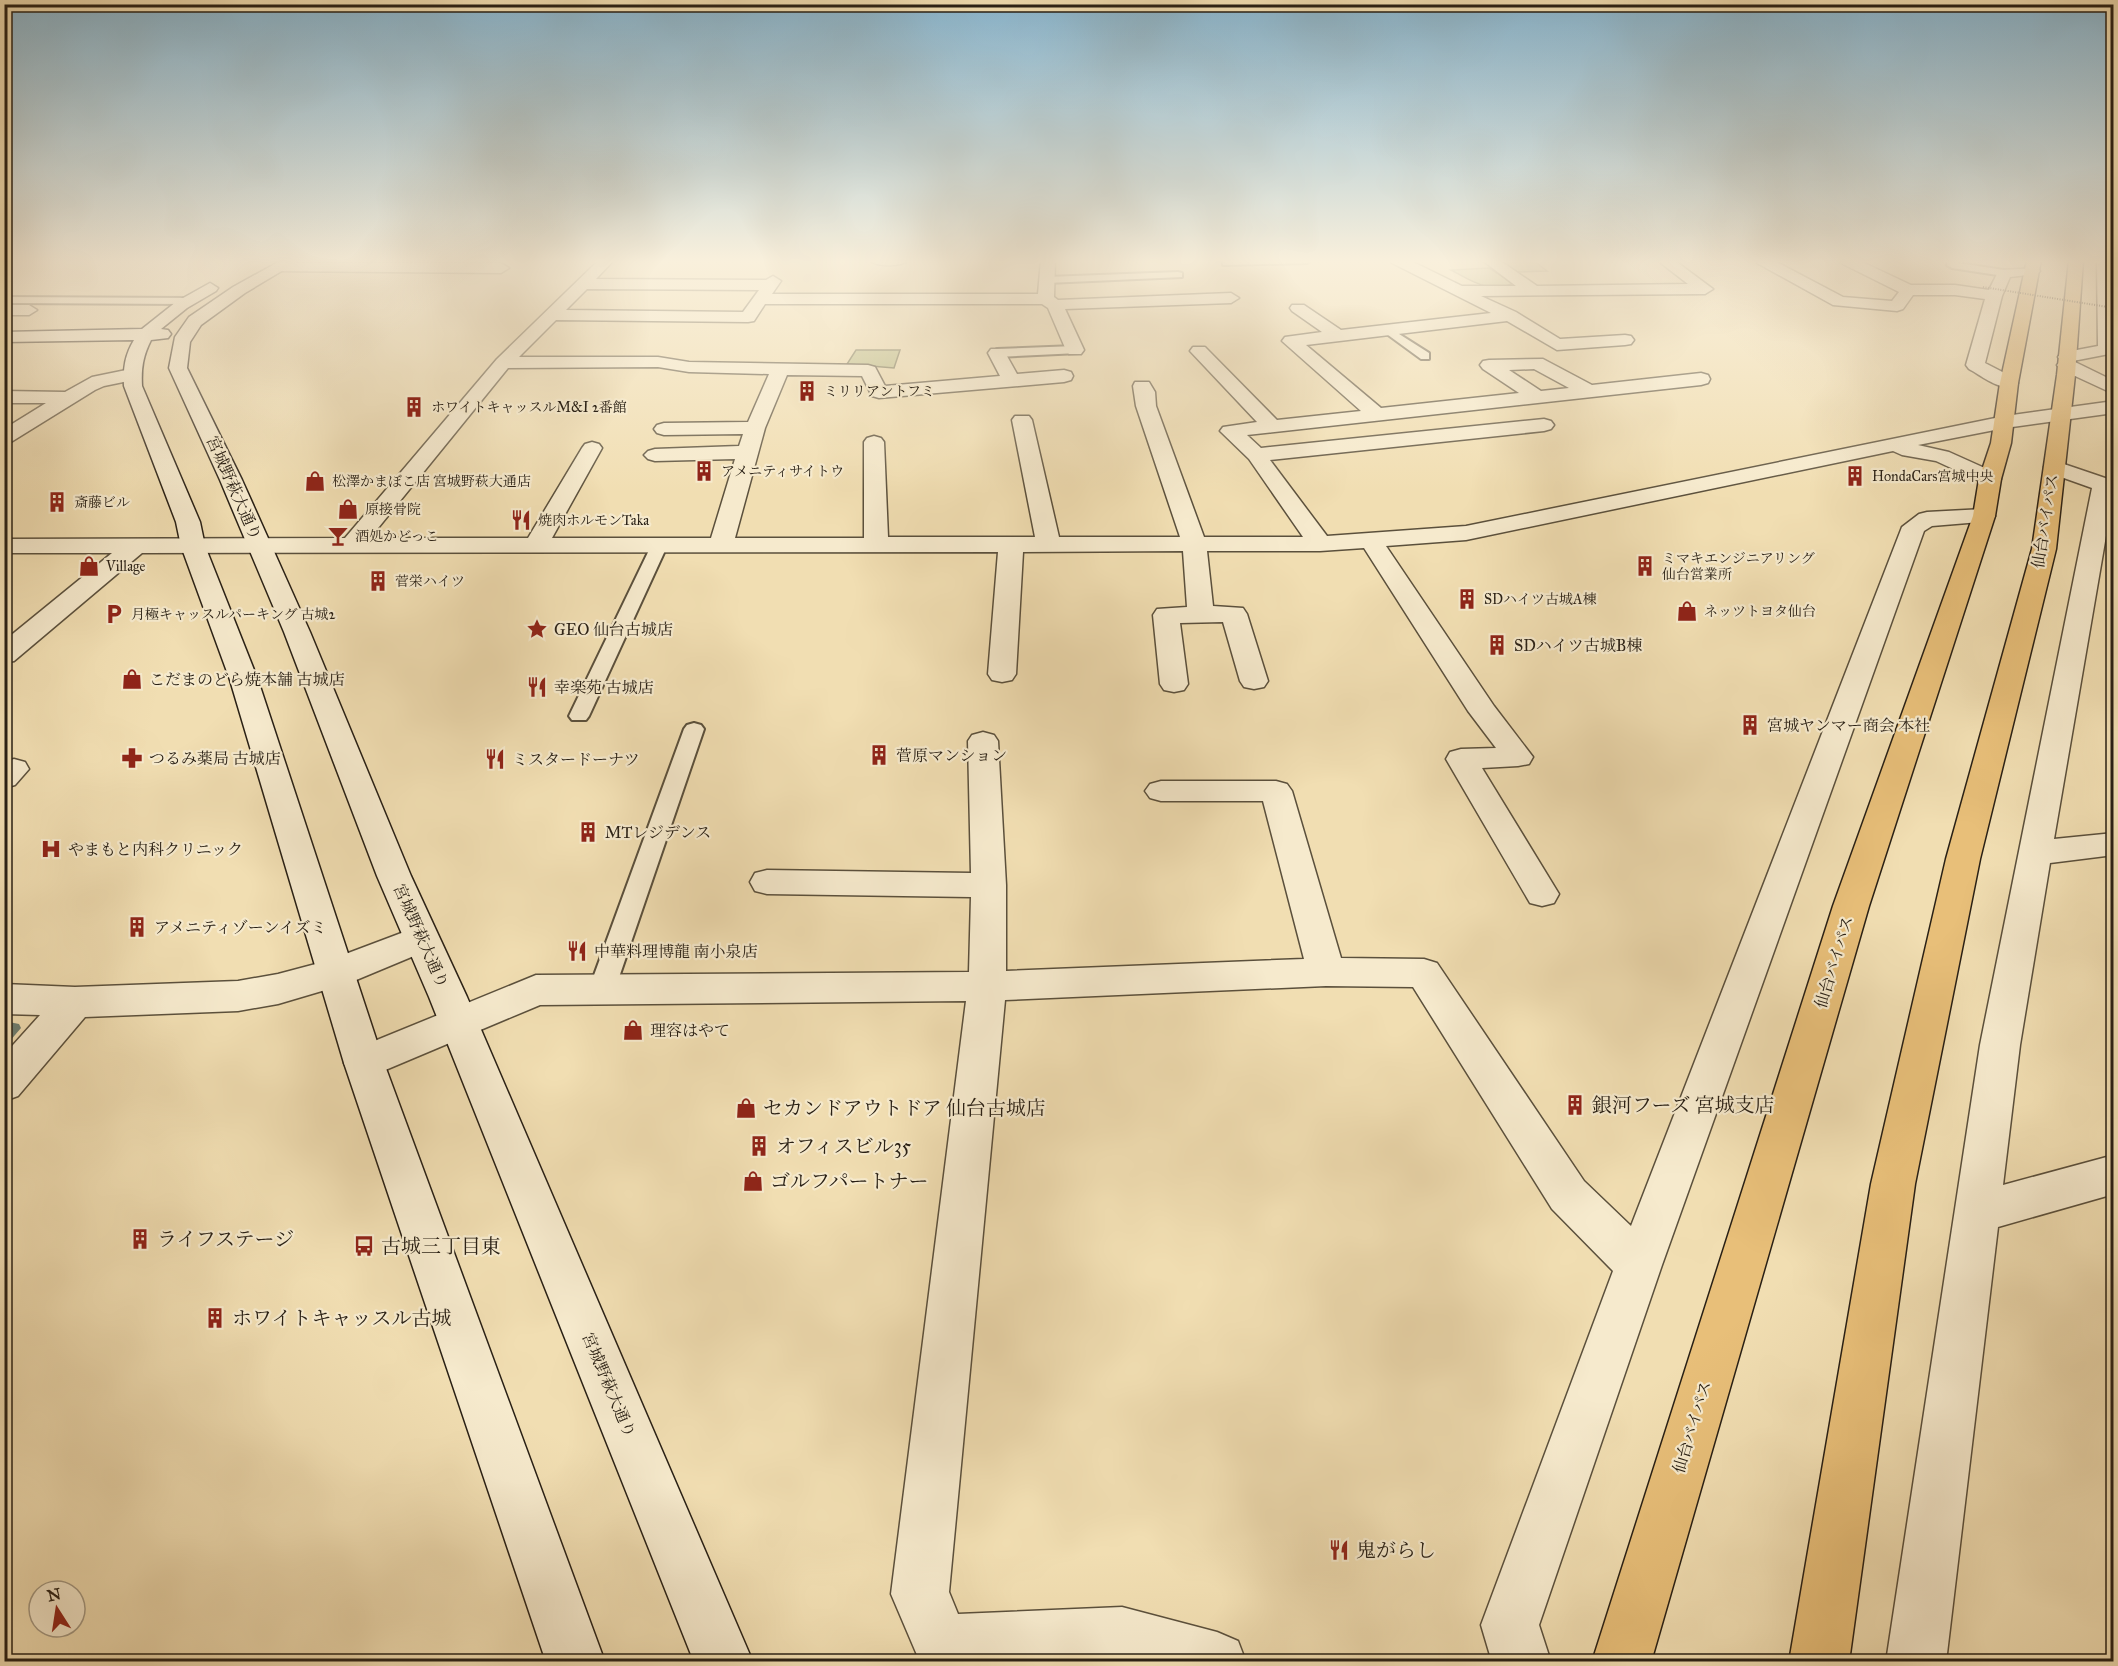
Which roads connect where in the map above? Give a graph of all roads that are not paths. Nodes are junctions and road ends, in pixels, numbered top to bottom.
1 (143, 338) edge
2 (181, 338) edge
3 (528, 338) edge
4 (1069, 338) edge
5 (1322, 338) edge
6 (1399, 338) edge
7 (1545, 338) edge
8 (1980, 338) edge
9 (2018, 338) edge
10 (2068, 338) edge
11 (2107, 338) edge
12 (1625, 340) dead end
13 (1075, 350) joint
14 (1199, 351) dead end
15 (997, 353) joint
16 (1425, 356) dead end
17 (2066, 361) junction
18 (503, 363) junction
19 (780, 369) junction
20 (130, 375) junction
21 (1064, 376) dead end
22 (1701, 379) dead end
23 (1011, 380) junction
24 (2009, 383) junction
25 (1142, 386) dead end
26 (2114, 388) edge
27 (1587, 390) junction
28 (1536, 396) junction
29 (4, 397) edge
30 (66, 398) junction
31 (2114, 407) edge
32 (1375, 414) junction
33 (2061, 415) junction
34 (1022, 420) dead end
35 (2006, 422) junction
36 (1271, 425) junction
37 (1544, 425) dead end
38 (755, 428) junction
39 (664, 429) dead end
40 (4, 438) edge
41 (874, 442) dead end
42 (1882, 446) junction
43 (592, 447) dead end
44 (748, 452) junction
45 (655, 455) dead end
46 (1256, 455) junction
47 (2055, 466) junction
48 (1987, 498) junction
49 (1371, 541) junction
50 (1048, 543) junction
51 (1194, 543) junction
52 (660, 544) junction
53 (721, 544) junction
54 (1011, 544) junction
55 (1320, 544) junction
56 (137, 545) junction
57 (536, 545) junction
58 (876, 545) junction
59 (4, 546) edge
60 (193, 546) junction
61 (260, 546) junction
62 (350, 547) junction
63 (1201, 614) junction
64 (4, 655) edge
65 (1002, 674) dead end
66 (1254, 681) dead end
67 (1174, 684) dead end
68 (579, 716) dead end
69 (694, 729) dead end
70 (984, 741) dead end
71 (1161, 791) dead end
72 (2114, 844) edge
73 (2035, 853) junction
74 (767, 882) dead end
75 (990, 885) junction
76 (1542, 894) dead end
77 (420, 939) junction
78 (1326, 972) junction
79 (336, 973) junction
80 (987, 986) junction
81 (602, 989) junction
82 (4, 999) edge
83 (75, 1002) junction
84 (458, 1021) junction
85 (364, 1063) junction
86 (4, 1084) edge
87 (2114, 1174) edge
88 (1976, 1212) junction
89 (1639, 1265) junction
90 (576, 1662) edge
91 (724, 1662) edge
92 (1217, 1662) edge
93 (1522, 1662) edge
94 (1620, 1662) edge
95 (1819, 1662) edge
96 (1916, 1662) edge

1 - 20 street
2 - 61 street, 宮城野萩大通り
3 - 18 street
4 - 13 street
5 - 32 street
6 - 16 lane
7 - 12 street
8 - 24 street
9 - 24 highway, 仙台バイパス
10 - 17 highway, 仙台バイパス
11 - 17 street
13 - 15 lane
14 - 36 street
15 - 23 street
17 - 26 street
17 - 33 highway, 仙台バイパス
18 - 19 street
18 - 62 street
19 - 23 street
19 - 38 street
20 - 30 street
20 - 60 street
21 - 23 street
22 - 27 street
24 - 35 highway, 仙台バイパス
25 - 51 street
27 - 28 street
27 - 28 street
28 - 32 street
29 - 30 street
30 - 40 street
31 - 33 street
32 - 36 street
33 - 35 street
33 - 47 highway, 仙台バイパス
34 - 50 street
35 - 42 street
35 - 48 highway, 仙台バイパス
36 - 46 street
37 - 46 street
38 - 39 street
38 - 44 street
41 - 58 street
42 - 48 street
42 - 49 street
43 - 57 street
44 - 45 street
44 - 53 street
46 - 55 street
47 - 73 street
47 - 95 highway, 仙台バイパス
48 - 89 street
48 - 94 highway, 仙台バイパス
49 - 55 street
49 - 76 street
50 - 51 street
50 - 54 street
51 - 55 street
51 - 63 street
52 - 53 street
52 - 57 street
52 - 68 lane
53 - 58 street
54 - 58 street
54 - 65 street
56 - 59 street
56 - 60 street
56 - 64 street
57 - 62 street
60 - 61 street
60 - 79 street
61 - 62 street
61 - 77 street, 宮城野萩大通り
63 - 66 street
63 - 67 street
69 - 81 lane
70 - 75 street
71 - 78 street
72 - 73 street
73 - 88 street
74 - 75 street
75 - 80 street
77 - 79 street
77 - 84 street, 宮城野萩大通り
78 - 80 street
78 - 89 street
79 - 83 street
79 - 85 street
80 - 81 street
80 - 92 street
81 - 84 street
82 - 83 street
83 - 86 street
84 - 85 street
84 - 91 street, 宮城野萩大通り
85 - 90 street
87 - 88 street
88 - 96 street
89 - 93 street

